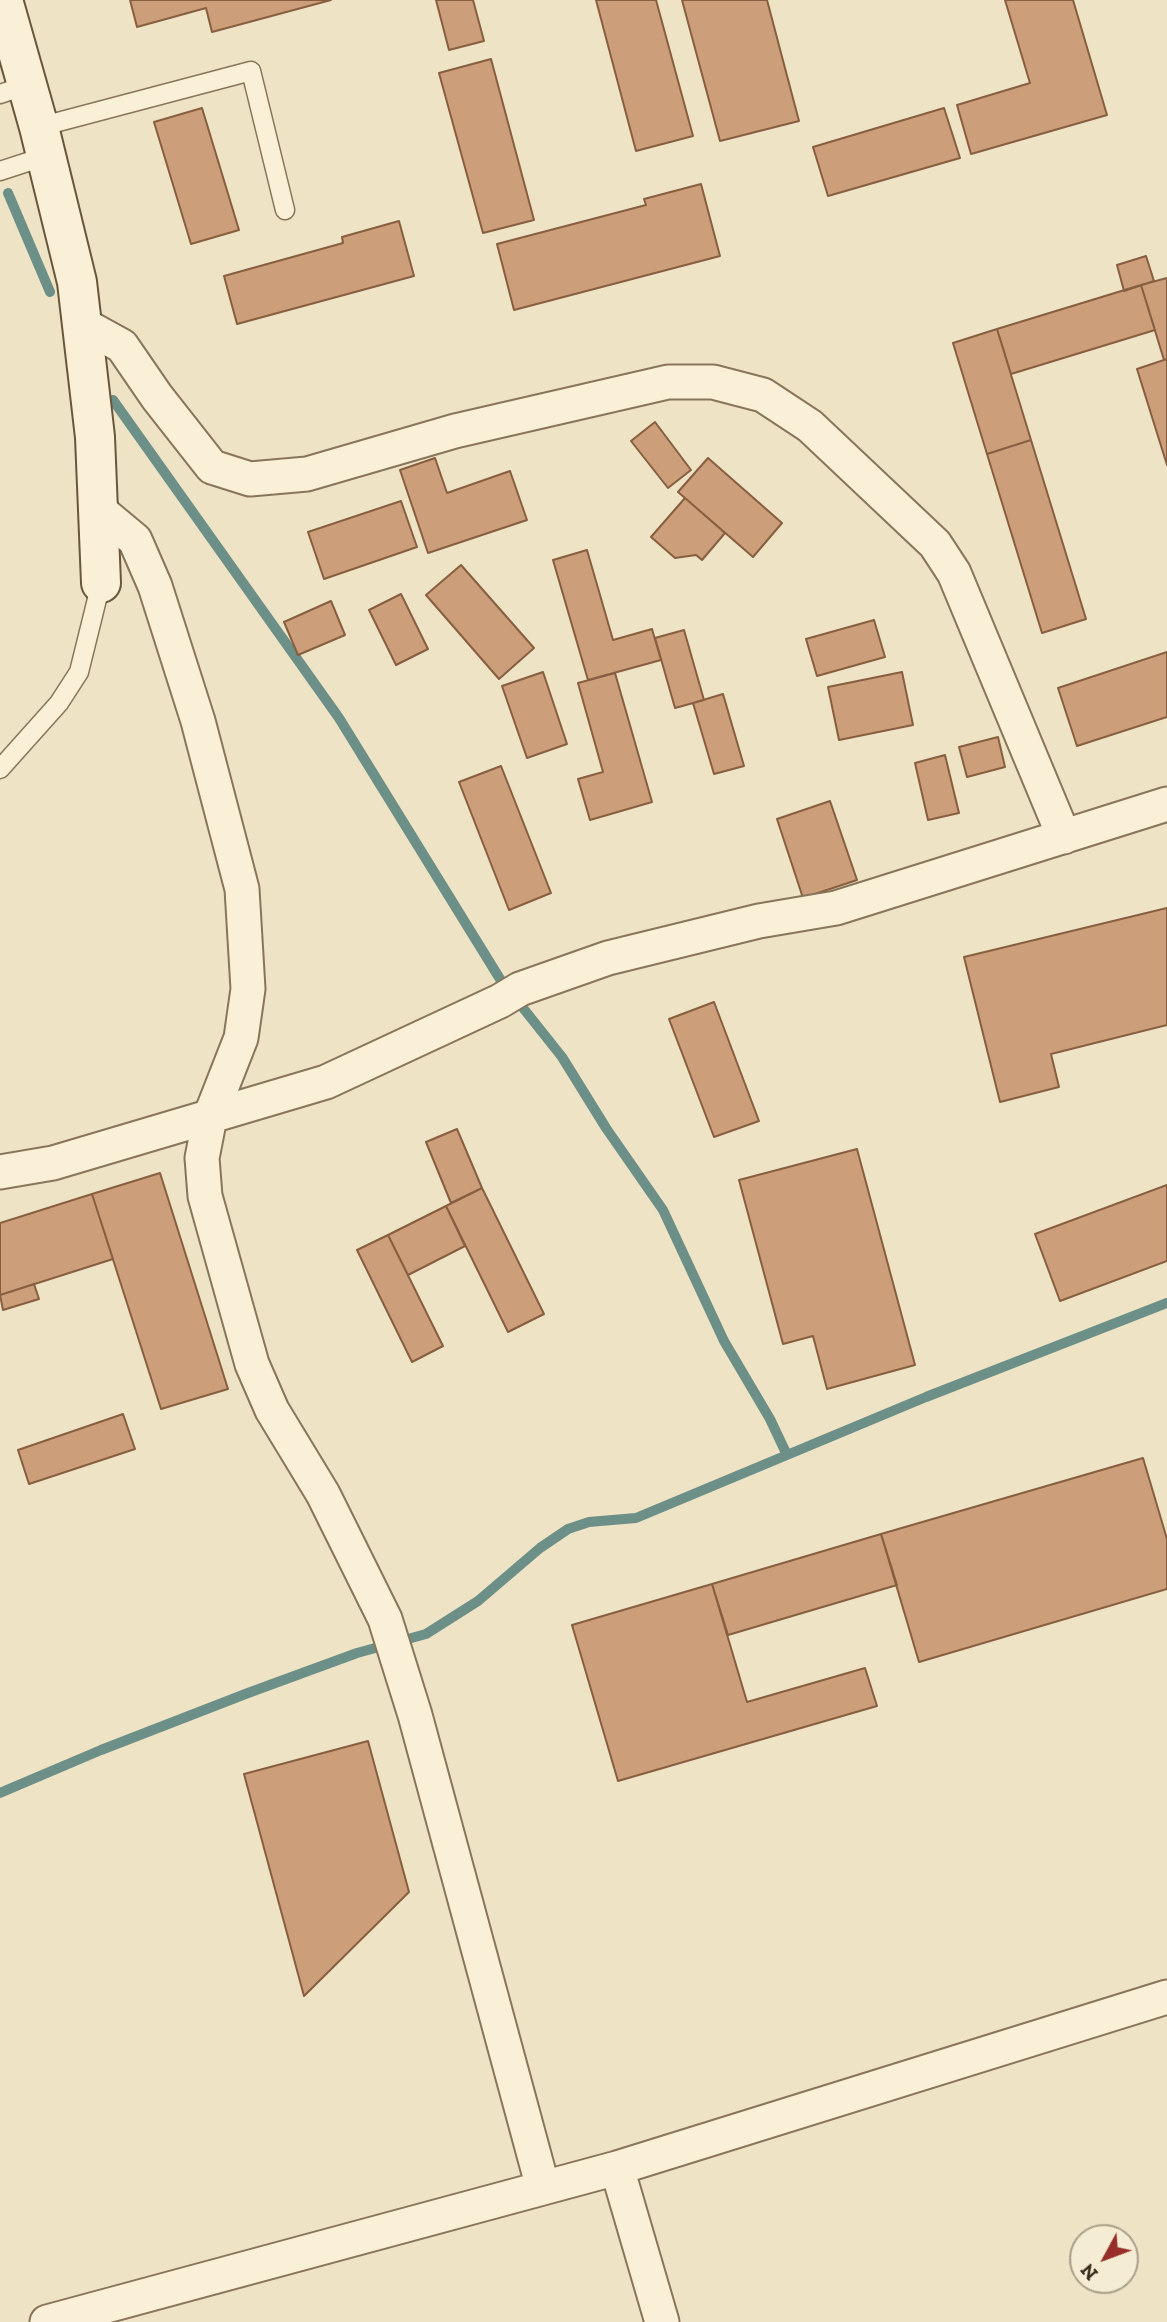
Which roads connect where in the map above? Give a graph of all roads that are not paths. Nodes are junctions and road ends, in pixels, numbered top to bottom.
1 (3, 0) edge
2 (14, 90) edge
3 (43, 141) junction
4 (0, 171) edge
5 (285, 210) dead end
6 (82, 324) junction
7 (99, 510) junction
8 (101, 583) joint
9 (0, 769) edge
10 (1167, 804) edge
11 (1064, 836) junction
12 (210, 1118) junction
13 (0, 1172) edge
14 (1167, 1997) edge
15 (617, 2168) junction
16 (543, 2188) junction
17 (47, 2322) edge
18 (662, 2322) edge

1 - 2 street
2 - 3 street
3 - 4 lane
3 - 5 lane
3 - 6 street
6 - 7 street
6 - 11 street
7 - 8 street
7 - 12 street
8 - 9 lane
10 - 11 street
11 - 12 street
12 - 13 street
12 - 16 street
14 - 15 street
15 - 16 street
15 - 18 street
16 - 17 street

